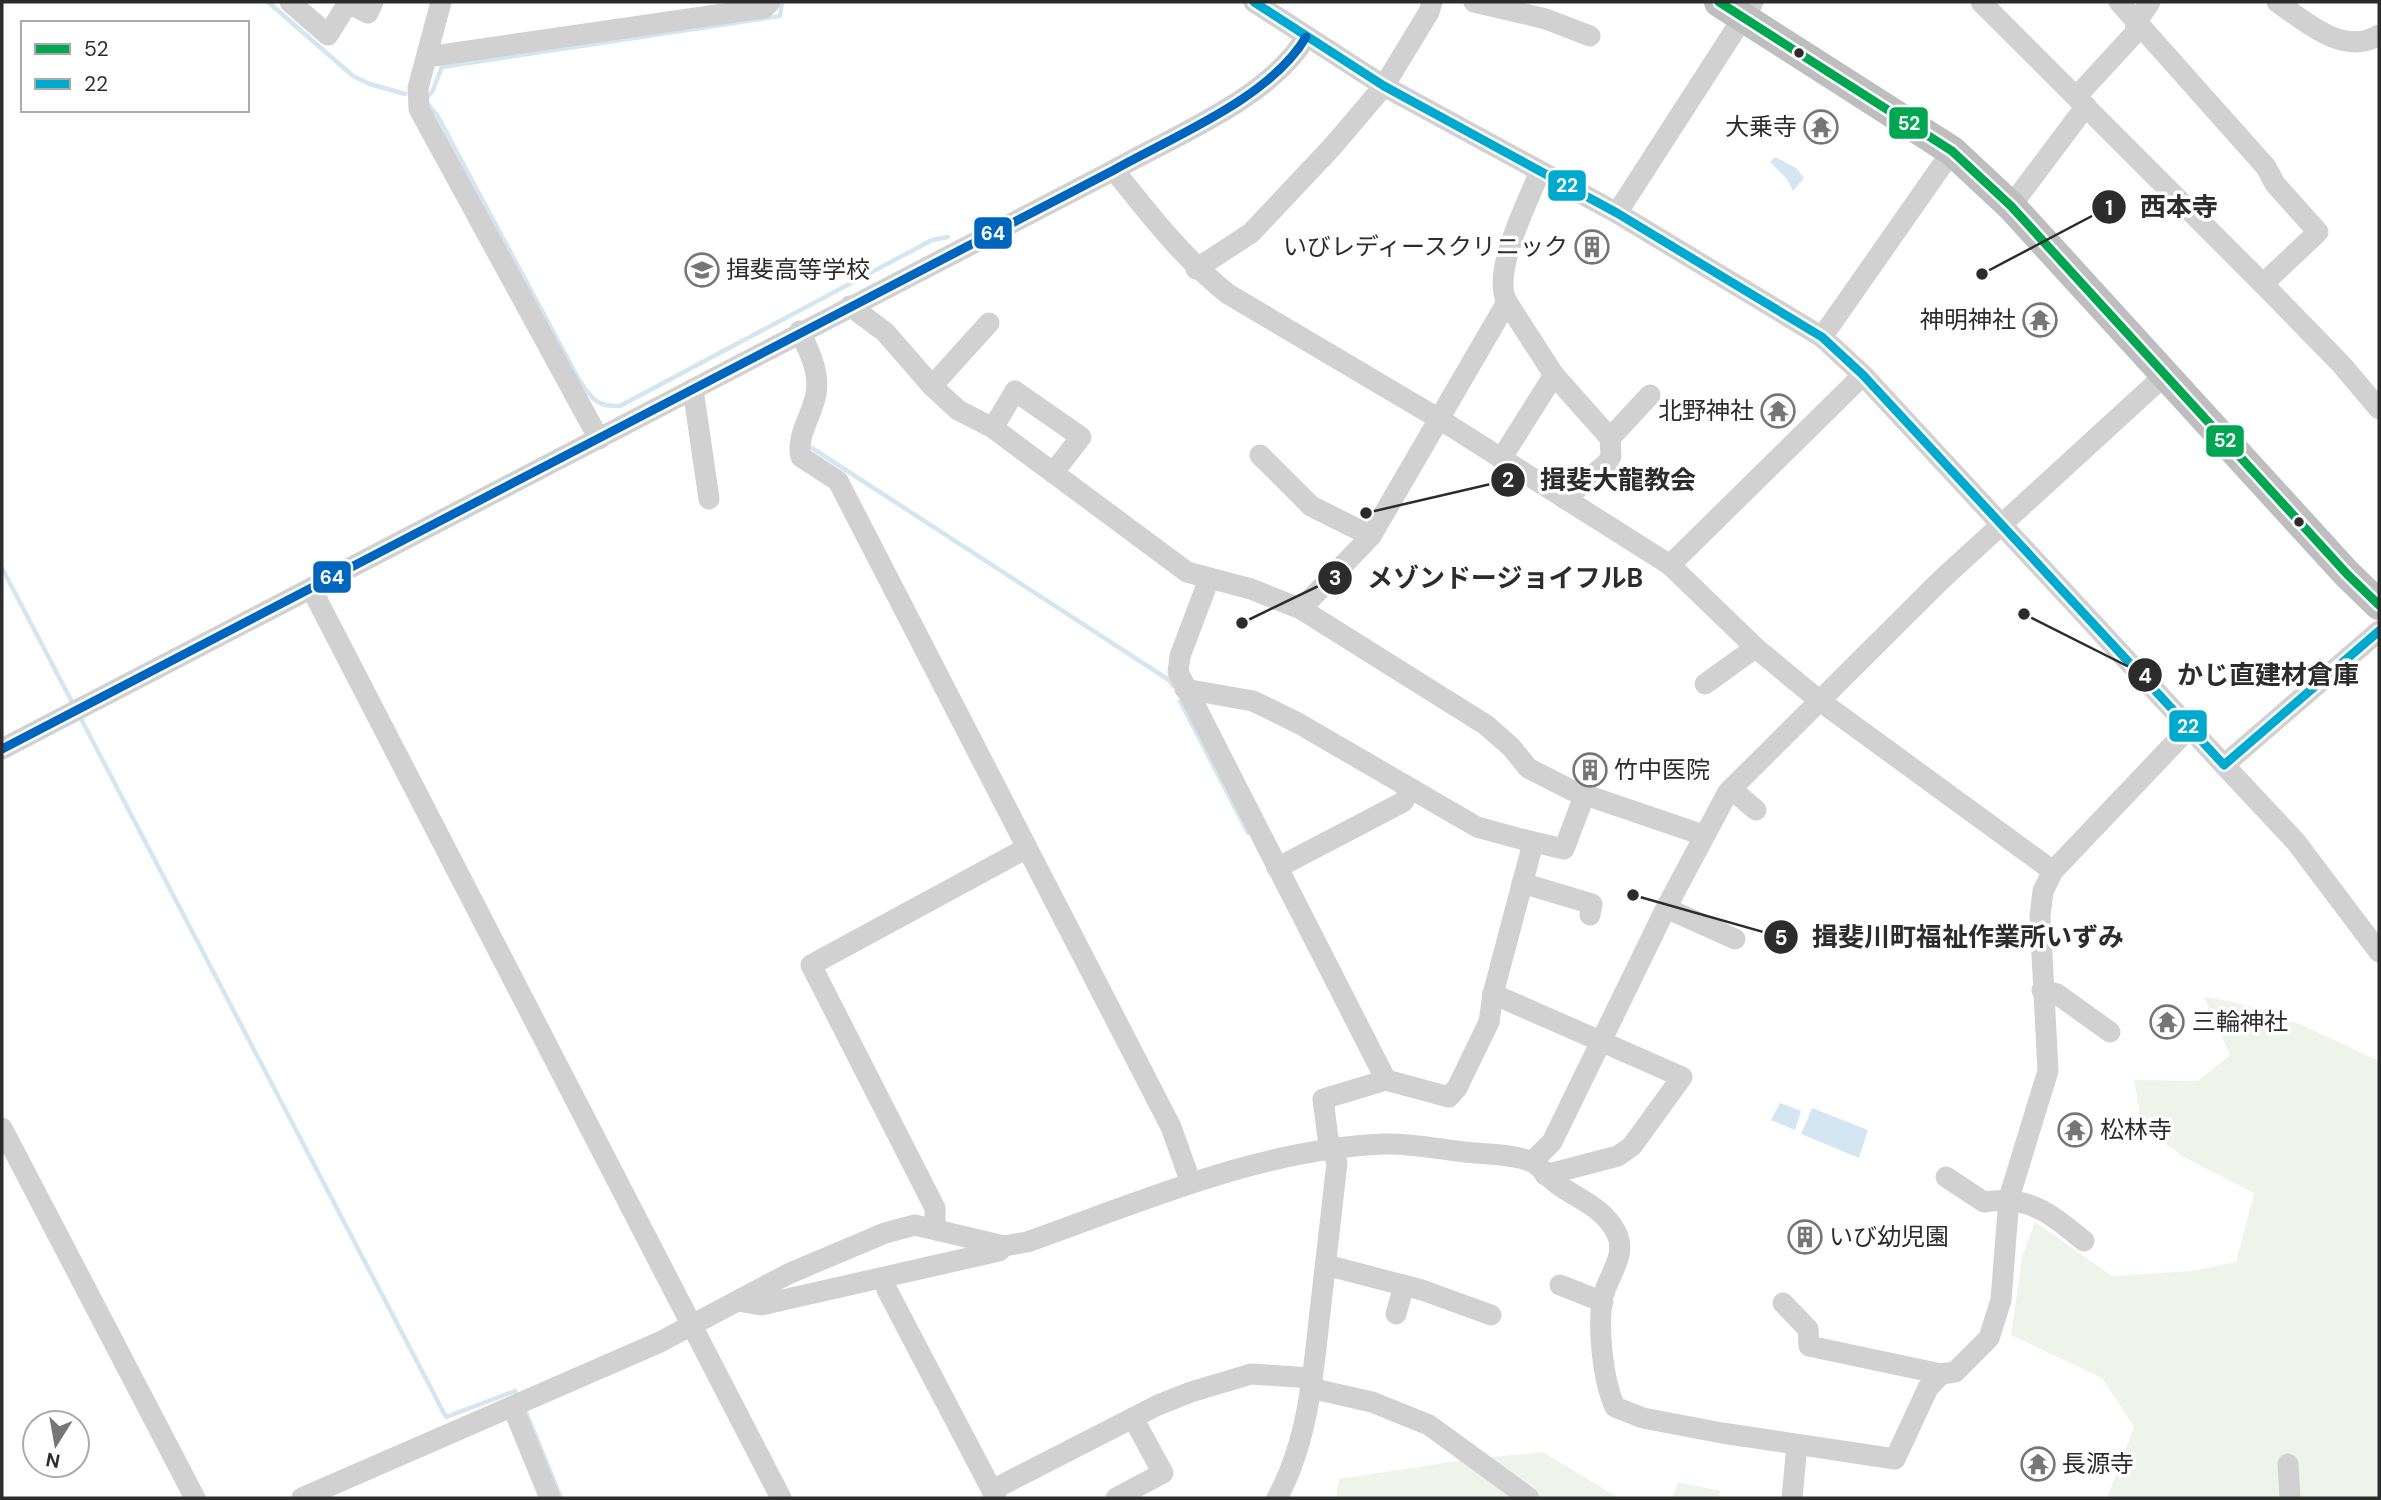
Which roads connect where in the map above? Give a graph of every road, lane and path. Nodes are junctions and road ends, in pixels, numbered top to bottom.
1 (290, 2) edge
2 (373, 2) edge
3 (770, 2) edge
4 (1254, 2) edge
5 (1432, 2) edge
6 (1474, 2) edge
7 (1981, 2) edge
8 (2119, 2) edge
9 (2150, 2) edge
10 (2277, 2) edge
11 (435, 4) edge
12 (1738, 7) edge
13 (2137, 21) junction
14 (2379, 35) edge
15 (1590, 36) dead end
16 (1306, 37) junction
17 (427, 57) junction
18 (1384, 86) junction
19 (2081, 101) junction
20 (1952, 151) junction
21 (1114, 170) junction
22 (1540, 172) junction
23 (2011, 206) junction
24 (1617, 213) junction
25 (1196, 269) junction
26 (2263, 284) junction
27 (1507, 302) junction
28 (850, 306) junction
29 (989, 323) dead end
30 (800, 331) junction
31 (1822, 337) junction
32 (1553, 375) junction
33 (1863, 375) junction
34 (2165, 375) junction
35 (932, 386) junction
36 (693, 389) junction
37 (1650, 395) dead end
38 (2379, 410) edge
39 (1441, 420) junction
40 (993, 428) junction
41 (1610, 438) junction
42 (599, 439) junction
43 (1260, 455) dead end
44 (1501, 458) junction
45 (1053, 473) junction
46 (709, 499) dead end
47 (1564, 499) junction
48 (2002, 527) junction
49 (1371, 536) junction
50 (1670, 565) junction
51 (1209, 579) junction
52 (311, 589) junction
53 (2379, 604) edge
54 (1301, 609) junction
55 (2379, 631) edge
56 (1755, 648) junction
57 (1705, 684) dead end
58 (1185, 689) junction
59 (1820, 702) junction
60 (2189, 728) junction
61 (2, 749) edge
62 (2224, 765) junction
63 (1410, 789) junction
64 (1731, 789) junction
65 (1585, 794) junction
66 (1756, 810) dead end
67 (1703, 835) junction
68 (1525, 840) junction
69 (1025, 849) junction
70 (1277, 868) junction
71 (2053, 872) junction
72 (1522, 883) junction
73 (1666, 908) junction
74 (1590, 915) dead end
75 (1735, 939) dead end
76 (2379, 952) edge
77 (2042, 989) junction
78 (1493, 994) junction
79 (2110, 1032) dead end
80 (1601, 1040) junction
81 (1387, 1080) junction
82 (2, 1128) edge
83 (1334, 1148) junction
84 (1538, 1168) junction
85 (1946, 1177) dead end
86 (1191, 1183) junction
87 (2009, 1198) junction
88 (935, 1225) dead end
89 (2084, 1241) dead end
90 (1004, 1246) junction
91 (1326, 1265) junction
92 (884, 1278) junction
93 (1404, 1285) junction
94 (1560, 1285) dead end
95 (738, 1301) junction
96 (1603, 1302) junction
97 (1783, 1303) dead end
98 (1396, 1314) dead end
99 (1491, 1315) dead end
100 (692, 1327) junction
101 (1941, 1374) junction
102 (1311, 1383) junction
103 (513, 1408) junction
104 (1133, 1418) junction
105 (1797, 1445) junction
106 (2288, 1464) dead end
107 (994, 1494) edge
108 (195, 1498) edge
109 (302, 1498) edge
110 (550, 1498) edge
111 (781, 1498) edge
112 (1116, 1498) edge
113 (1278, 1498) edge
114 (1529, 1498) edge
115 (1792, 1498) edge
116 (2290, 1498) edge

1 - 2 street
3 - 17 street
4 - 16 street
5 - 18 street
6 - 15 street
7 - 19 street
8 - 13 street
9 - 13 street
10 - 14 street
11 - 17 street
12 - 20 highway
12 - 24 street
13 - 19 street
13 - 26 street
16 - 18 street
16 - 21 street
17 - 42 street
18 - 22 street
18 - 25 street
19 - 23 street
19 - 26 street
20 - 23 highway
20 - 31 street
21 - 25 street
21 - 28 street
22 - 24 street
22 - 27 street
23 - 34 highway
24 - 31 street
25 - 39 street
26 - 38 street
27 - 32 street
27 - 39 street
28 - 30 street
28 - 35 street
29 - 35 street
30 - 36 street
30 - 69 street
31 - 33 street
32 - 41 street
32 - 44 street
33 - 48 street
33 - 50 street
34 - 48 street
34 - 53 highway
35 - 40 street
36 - 42 street
36 - 46 street
37 - 41 street
39 - 44 street
39 - 49 street
40 - 45 street
40 - 45 street
41 - 47 street
42 - 52 street
43 - 49 street
44 - 47 street
45 - 51 street
47 - 50 street
48 - 59 street
48 - 60 street
49 - 54 street
50 - 56 street
51 - 54 street
51 - 58 street
52 - 61 street
52 - 100 street
54 - 65 street
55 - 62 street
56 - 57 street
56 - 59 street
58 - 63 street
58 - 70 street
59 - 64 street
59 - 71 street
60 - 62 street
60 - 71 street
62 - 76 street
63 - 68 street
63 - 70 street
64 - 66 street
64 - 67 street
65 - 67 street
65 - 68 street
67 - 73 street
68 - 72 street
69 - 86 street
69 - 88 street
70 - 81 street
71 - 77 street
72 - 74 street
72 - 78 street
73 - 75 street
73 - 80 street
77 - 79 street
77 - 87 street
78 - 80 street
78 - 81 street
80 - 84 street
80 - 84 street
81 - 83 street
82 - 108 street
83 - 84 street
83 - 86 street
83 - 91 street
84 - 96 street
85 - 87 street
86 - 90 street
87 - 89 street
87 - 101 street
90 - 92 street
90 - 95 street
91 - 93 street
91 - 102 street
92 - 95 street
92 - 107 street
93 - 98 street
93 - 99 street
94 - 96 street
95 - 100 street
96 - 105 street
97 - 101 street
100 - 103 street
100 - 111 street
101 - 105 street
102 - 104 street
102 - 113 street
102 - 114 street
103 - 109 street
103 - 110 street
104 - 107 street
104 - 112 street
105 - 115 street
106 - 116 street

